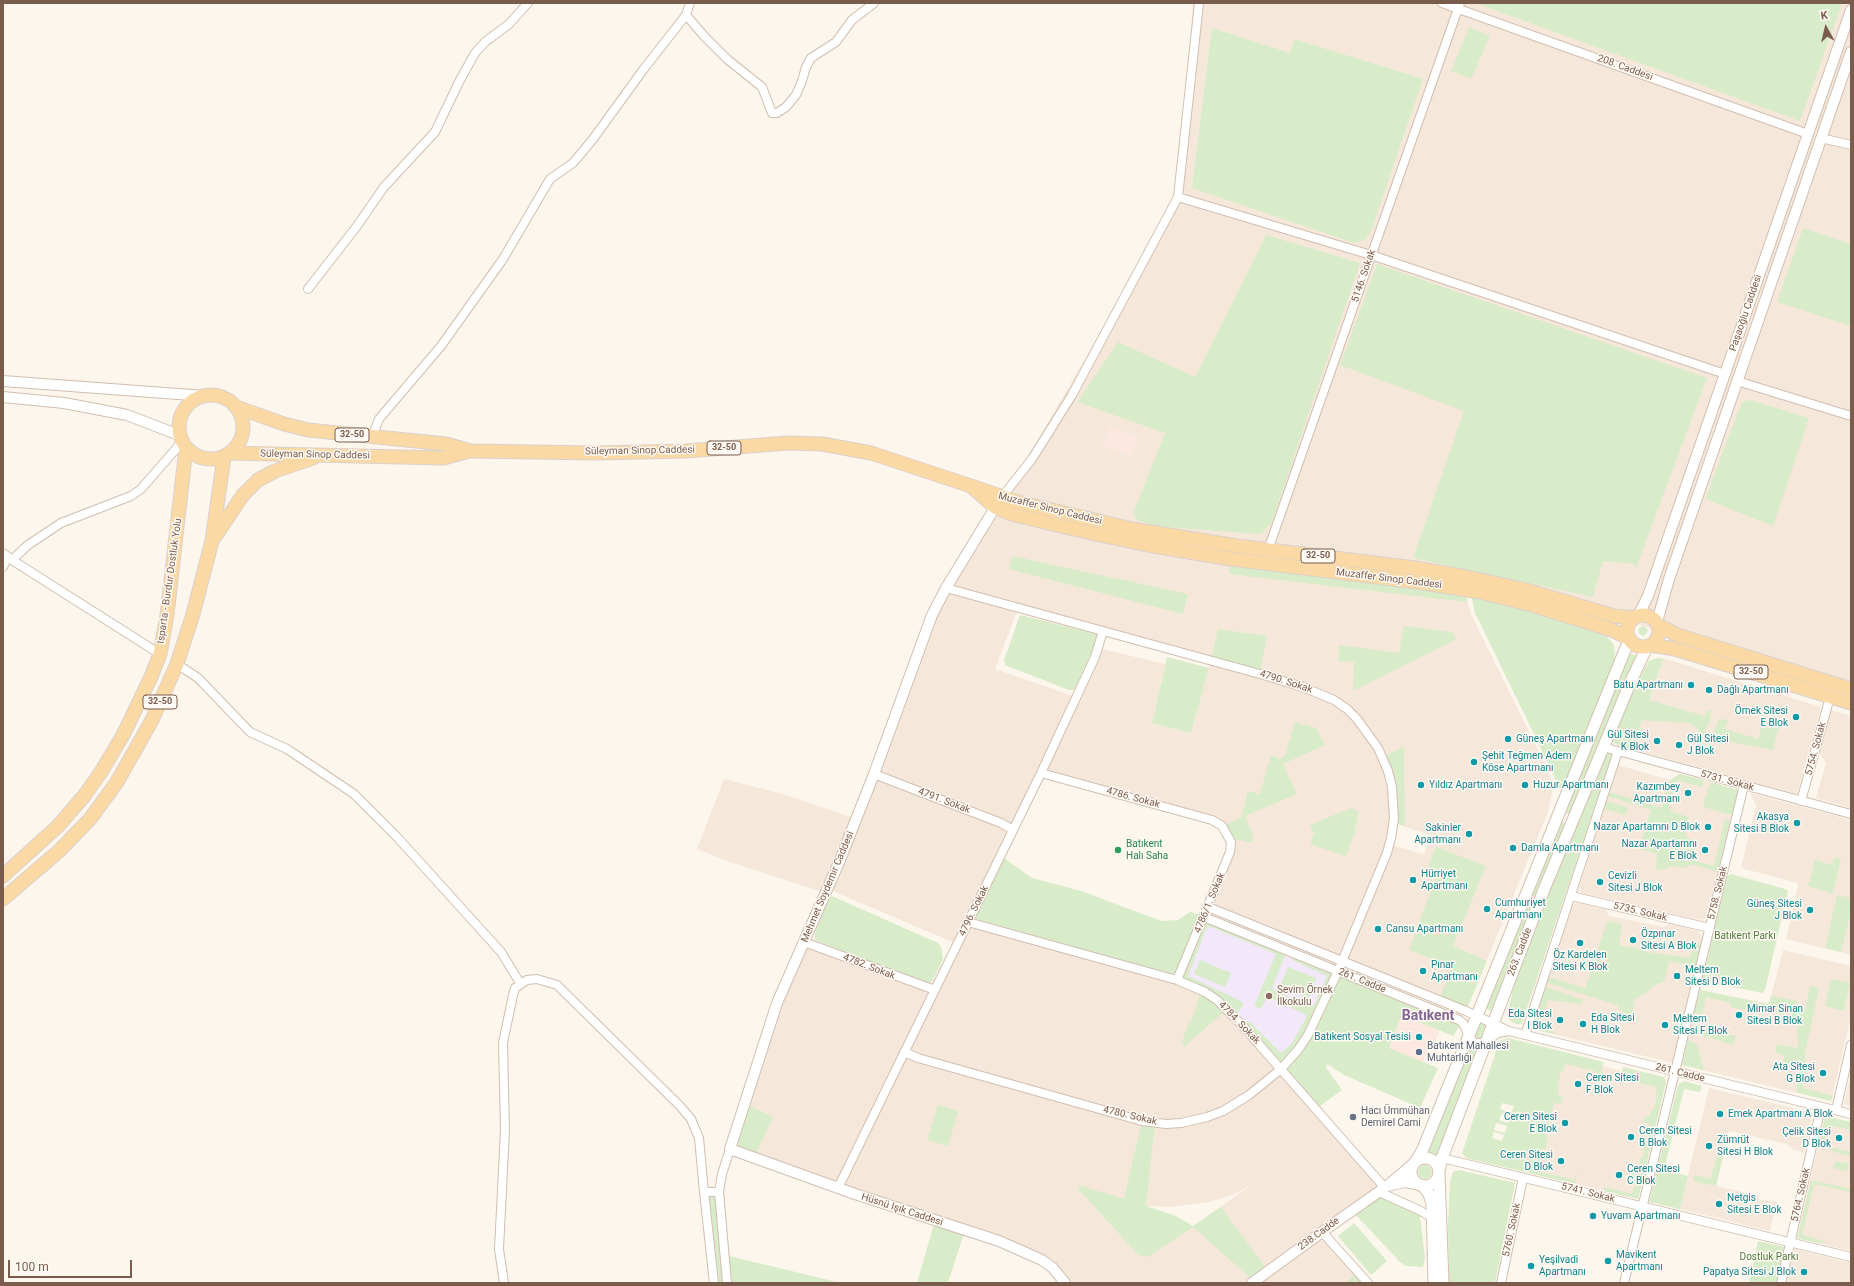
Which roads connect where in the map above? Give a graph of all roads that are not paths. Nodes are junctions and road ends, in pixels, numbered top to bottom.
1 (528, 3) edge
2 (690, 3) edge
3 (874, 3) edge
4 (1198, 3) edge
5 (1442, 3) edge
6 (1459, 5) edge
7 (1851, 10) edge
8 (686, 15) junction
9 (1851, 52) edge
10 (1808, 134) junction
11 (1821, 138) junction
12 (1851, 145) edge
13 (1178, 197) junction
14 (1371, 255) junction
15 (308, 288) dead end
16 (1725, 374) junction
17 (3, 381) edge
18 (1737, 381) junction
19 (205, 396) junction
20 (3, 397) edge
21 (236, 407) junction
22 (1851, 416) edge
23 (372, 437) junction
24 (182, 442) junction
25 (471, 451) junction
26 (227, 455) junction
27 (321, 455) junction
28 (971, 486) joint
29 (999, 502) junction
30 (212, 541) junction
31 (1268, 550) junction
32 (8, 557) edge
33 (3, 567) edge
34 (946, 588) junction
35 (1636, 617) junction
36 (1657, 624) junction
37 (1103, 631) junction
38 (1628, 639) junction
39 (1649, 646) junction
40 (160, 654) junction
41 (177, 664) junction
42 (1851, 689) edge
43 (1830, 697) junction
44 (1851, 703) edge
45 (1603, 747) junction
46 (1618, 751) junction
47 (1041, 773) junction
48 (874, 774) junction
49 (1744, 785) junction
50 (1801, 801) junction
51 (1851, 814) edge
52 (1222, 826) joint
53 (1013, 830) junction
54 (3, 876) edge
55 (1571, 896) junction
56 (3, 899) edge
57 (1208, 907) junction
58 (1204, 917) junction
59 (968, 922) junction
60 (1710, 928) junction
61 (804, 942) junction
62 (1342, 962) junction
63 (1338, 971) junction
64 (1178, 980) junction
65 (520, 983) junction
66 (935, 990) junction
67 (1477, 1016) junction
68 (1492, 1024) junction
69 (1509, 1031) junction
70 (1525, 1035) junction
71 (1469, 1036) junction
72 (1486, 1042) junction
73 (1851, 1045) edge
74 (904, 1052) junction
75 (1281, 1069) junction
76 (1675, 1072) junction
77 (1821, 1107) junction
78 (1836, 1110) junction
79 (1851, 1114) edge
80 (730, 1149) junction
81 (1442, 1158) junction
82 (1414, 1163) junction
83 (1439, 1172) junction
84 (1523, 1178) junction
85 (1420, 1185) junction
86 (838, 1188) junction
87 (1384, 1189) junction
88 (704, 1192) junction
89 (719, 1192) junction
90 (1642, 1206) junction
91 (1432, 1218) junction
92 (1322, 1232) junction
93 (1790, 1242) junction
94 (1851, 1257) edge
95 (504, 1283) edge
96 (714, 1283) edge
97 (727, 1283) edge
98 (1065, 1283) edge
99 (1252, 1283) edge
100 (1368, 1283) edge
101 (1434, 1283) edge
102 (1443, 1283) edge
103 (1501, 1283) edge
104 (1624, 1283) edge
105 (1781, 1283) edge

1 - 15 street
2 - 8 street
3 - 8 street
4 - 13 street
5 - 6 street, 208. Caddesi
6 - 10 street, 208. Caddesi
6 - 14 street, 5146. Sokak
7 - 10 street, Paşaoğlu Caddesi
8 - 23 street
9 - 11 street, Paşaoğlu Caddesi
10 - 16 street, Paşaoğlu Caddesi
11 - 12 street
11 - 18 street, Paşaoğlu Caddesi
13 - 14 street
13 - 29 street
14 - 16 street
14 - 31 street, 5146. Sokak
16 - 35 street, Paşaoğlu Caddesi
17 - 19 street
18 - 22 street
18 - 36 street, Paşaoğlu Caddesi
19 - 21 main road
19 - 24 main road
20 - 24 street
21 - 23 main road, Süleyman Sinop Caddesi / 32-50
21 - 26 main road
23 - 25 main road, Süleyman Sinop Caddesi / 32-50
24 - 26 main road
24 - 32 street
24 - 40 main road, Isparta - Burdur Dostluk Yolu / 32-50
25 - 27 main road, Süleyman Sinop Caddesi / 32-50
25 - 28 main road, Süleyman Sinop Caddesi / 32-50
26 - 27 main road, Süleyman Sinop Caddesi / 32-50
26 - 30 main road, 32-50
27 - 30 main road
28 - 29 main road, Muzaffer Sinop Caddesi / 32-50
29 - 31 main road, Muzaffer Sinop Caddesi / 32-50
29 - 34 street, Mehmet Soydemir Caddesi
29 - 38 main road, Muzaffer Sinop Caddesi / 32-50
30 - 41 main road, 32-50
31 - 35 main road, Muzaffer Sinop Caddesi / 32-50
32 - 33 street
32 - 40 street
34 - 37 street, 4790. Sokak
34 - 48 street, Mehmet Soydemir Caddesi
35 - 36 main road
35 - 38 main road
36 - 39 main road
36 - 42 main road, 32-50
37 - 47 street, 4796. Sokak
37 - 62 street, 4790. Sokak
38 - 39 main road
38 - 67 main road, 263. Cadde
39 - 43 main road, 32-50
39 - 45 main road, 263. Cadde
40 - 54 main road, Isparta - Burdur Dostluk Yolu / 32-50
41 - 56 main road, 32-50
41 - 65 street
43 - 44 main road, 32-50
43 - 50 street, 5754. Sokak
45 - 46 street, 5731. Sokak
45 - 68 main road, 263. Cadde
46 - 49 street, 5731. Sokak
46 - 55 street
47 - 52 street, 4786. Sokak
47 - 53 street, 4796. Sokak
48 - 53 street, 4791. Sokak
48 - 61 street, Mehmet Soydemir Caddesi
49 - 50 street, 5731. Sokak
49 - 60 street, 5758. Sokak
50 - 51 street, 5731. Sokak
52 - 57 street, 4786/1. Sokak
53 - 59 street, 4796. Sokak
55 - 60 street, 5735. Sokak
55 - 70 street
57 - 58 street, 4786/1. Sokak
57 - 62 street, 261. Cadde
58 - 63 street, 261. Cadde
58 - 64 street, 4786/1. Sokak
59 - 64 street, 4784. Sokak
59 - 66 street, 4796. Sokak
60 - 76 street, 5758. Sokak
61 - 66 street, 4782. Sokak
61 - 80 street, Mehmet Soydemir Caddesi
62 - 63 street, 4790. Sokak
62 - 67 street, 261. Cadde
63 - 71 street, 261. Cadde
63 - 75 street, 4780. Sokak
64 - 75 street, 4784. Sokak
65 - 88 street
65 - 95 street
66 - 74 street, 4796. Sokak
67 - 68 street, 261. Cadde
67 - 71 main road, 263. Cadde
68 - 69 street, 261. Cadde
68 - 72 main road, 263. Cadde
69 - 70 street, 261. Cadde
69 - 72 street
70 - 76 street, 261. Cadde
71 - 72 street
71 - 82 main road, 263. Cadde
72 - 81 main road, 263. Cadde
73 - 78 street
74 - 75 street, 4780. Sokak
74 - 86 street, 4796. Sokak
75 - 87 street, 4784. Sokak
76 - 77 street, 261. Cadde
76 - 90 street, 5758. Sokak
77 - 78 street, 261. Cadde
77 - 93 street, 5764. Sokak
78 - 79 street, 261. Cadde
80 - 86 street, Hüsnü Işık Caddesi
80 - 89 street, Mehmet Soydemir Caddesi
81 - 83 main road, 263. Cadde
81 - 84 street, 5741. Sokak
82 - 83 main road
82 - 85 main road
82 - 87 street, 238.Cadde
83 - 85 main road
83 - 102 main road, 263. Cadde
84 - 90 street, 5741. Sokak
84 - 103 street, 5760. Sokak
85 - 87 street
85 - 91 main road
86 - 98 street, Hüsnü Işık Caddesi
87 - 91 street
87 - 92 street, 238.Cadde
88 - 89 street
88 - 96 street
89 - 97 street, Mehmet Soydemir Caddesi
90 - 93 street, 5741. Sokak
90 - 104 street, 5758. Sokak
91 - 101 main road
92 - 99 street, 238.Cadde
92 - 100 street
93 - 94 street, 5741. Sokak
93 - 105 street, 5764. Sokak

